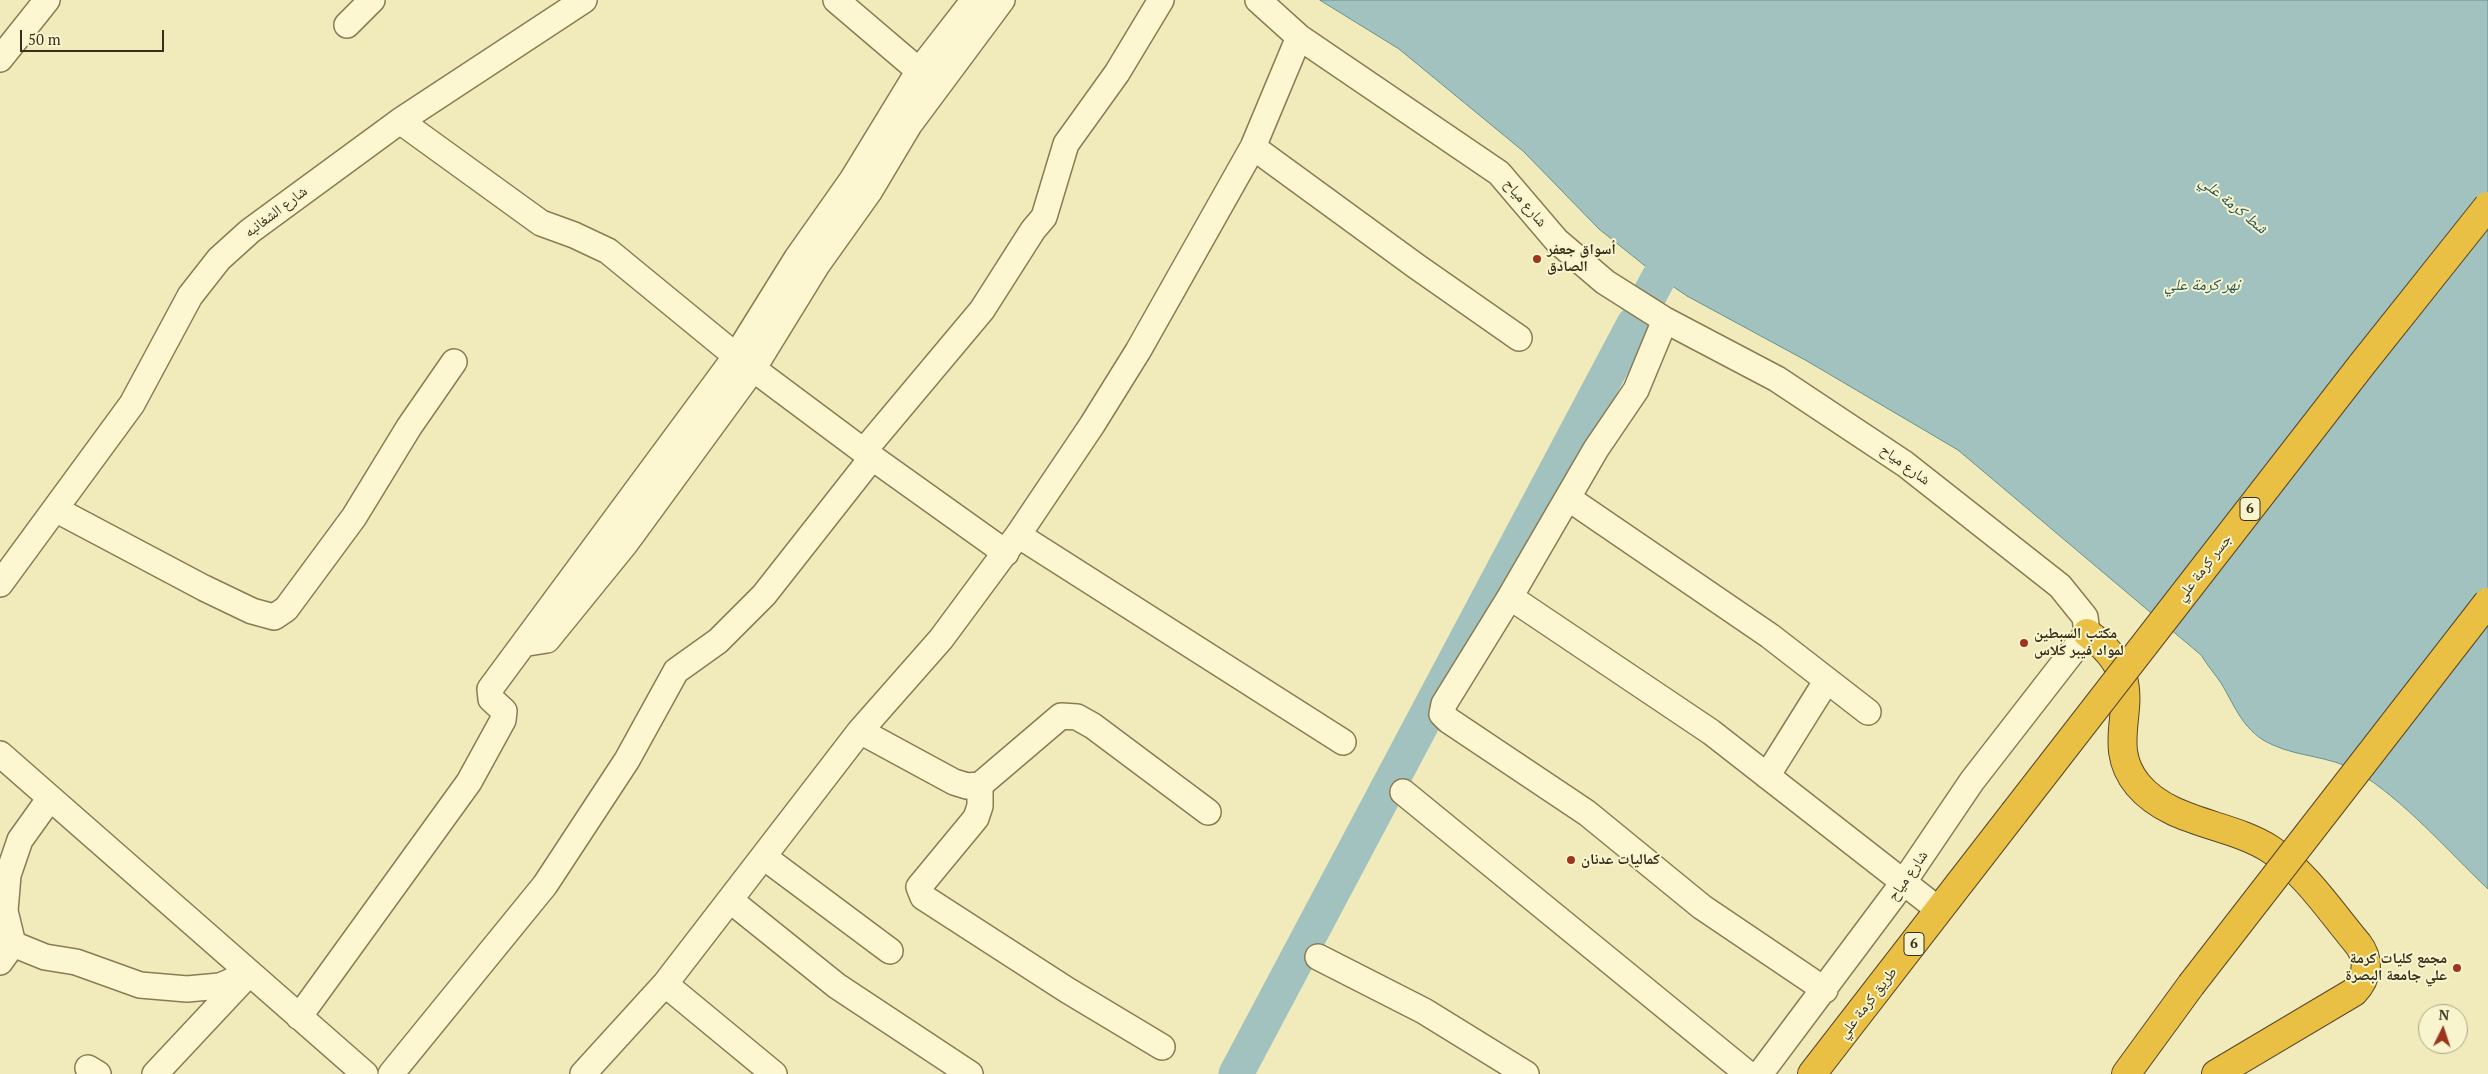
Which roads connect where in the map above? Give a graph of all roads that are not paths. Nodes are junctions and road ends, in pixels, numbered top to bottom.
1 (47, 0) edge
2 (372, 0) edge
3 (584, 0) edge
4 (836, 0) edge
5 (974, 0) edge
6 (1002, 0) edge
7 (1161, 0) edge
8 (1258, 0) edge
9 (347, 25) dead end
10 (1299, 37) junction
11 (0, 58) edge
12 (928, 79) junction
13 (400, 121) junction
14 (1253, 147) junction
15 (2488, 206) edge
16 (1665, 320) junction
17 (1519, 338) dead end
18 (454, 362) dead end
19 (744, 362) junction
20 (866, 453) junction
21 (1568, 498) junction
22 (55, 509) junction
23 (1012, 544) junction
24 (0, 584) edge
25 (1510, 597) junction
26 (2488, 602) edge
27 (2087, 633) junction
28 (1827, 680) junction
29 (1868, 712) dead end
30 (860, 731) junction
31 (1343, 742) dead end
32 (0, 754) edge
33 (1767, 776) junction
34 (980, 785) junction
35 (1403, 792) dead end
36 (50, 798) junction
37 (1208, 812) dead end
38 (2014, 813) joint
39 (764, 857) junction
40 (1904, 883) junction
41 (730, 900) junction
42 (1939, 910) junction
43 (890, 951) dead end
44 (6, 953) edge
45 (1318, 957) dead end
46 (250, 973) junction
47 (665, 984) junction
48 (1825, 990) junction
49 (299, 1017) junction
50 (1162, 1047) dead end
51 (154, 1074) edge
52 (366, 1074) edge
53 (391, 1074) edge
54 (583, 1074) edge
55 (774, 1074) edge
56 (970, 1074) edge
57 (1526, 1074) edge
58 (1748, 1074) edge
59 (1760, 1074) edge
60 (1812, 1074) edge
61 (2126, 1074) edge
62 (2216, 1074) edge

1 - 11 street
2 - 9 street
3 - 13 street, شارع الشغانبه
4 - 12 street
5 - 12 street
6 - 12 street
7 - 20 street
8 - 10 street, شارع مياح
10 - 14 street
10 - 16 street, شارع مياح
12 - 19 street
13 - 19 street
13 - 22 street, شارع الشغانبه
14 - 17 street
14 - 23 street
15 - 38 highway, جسر كرمة علي / 6, bridge
16 - 21 street
16 - 27 street, شارع مياح
18 - 22 street
19 - 20 street
19 - 49 street
20 - 23 street
20 - 53 street
21 - 25 street
21 - 28 street
22 - 24 street, شارع الشغانبه
23 - 30 street
23 - 31 street
25 - 33 street
25 - 48 street
26 - 61 highway, bridge
27 - 40 street, شارع مياح
27 - 62 highway
28 - 29 street
28 - 33 street
30 - 34 street
30 - 39 street
32 - 36 street
33 - 40 street
34 - 37 street
34 - 50 street
35 - 58 street
36 - 44 street
36 - 46 street
38 - 42 highway, طريق كرمة علي / 6
39 - 41 street
39 - 43 street
40 - 42 street
40 - 48 street, شارع مياح
41 - 47 street
41 - 56 street
42 - 60 highway, طريق كرمة علي / 6
44 - 46 street
45 - 57 street
46 - 49 street
46 - 51 street
47 - 54 street
47 - 55 street
48 - 59 street, شارع مياح
49 - 52 street

